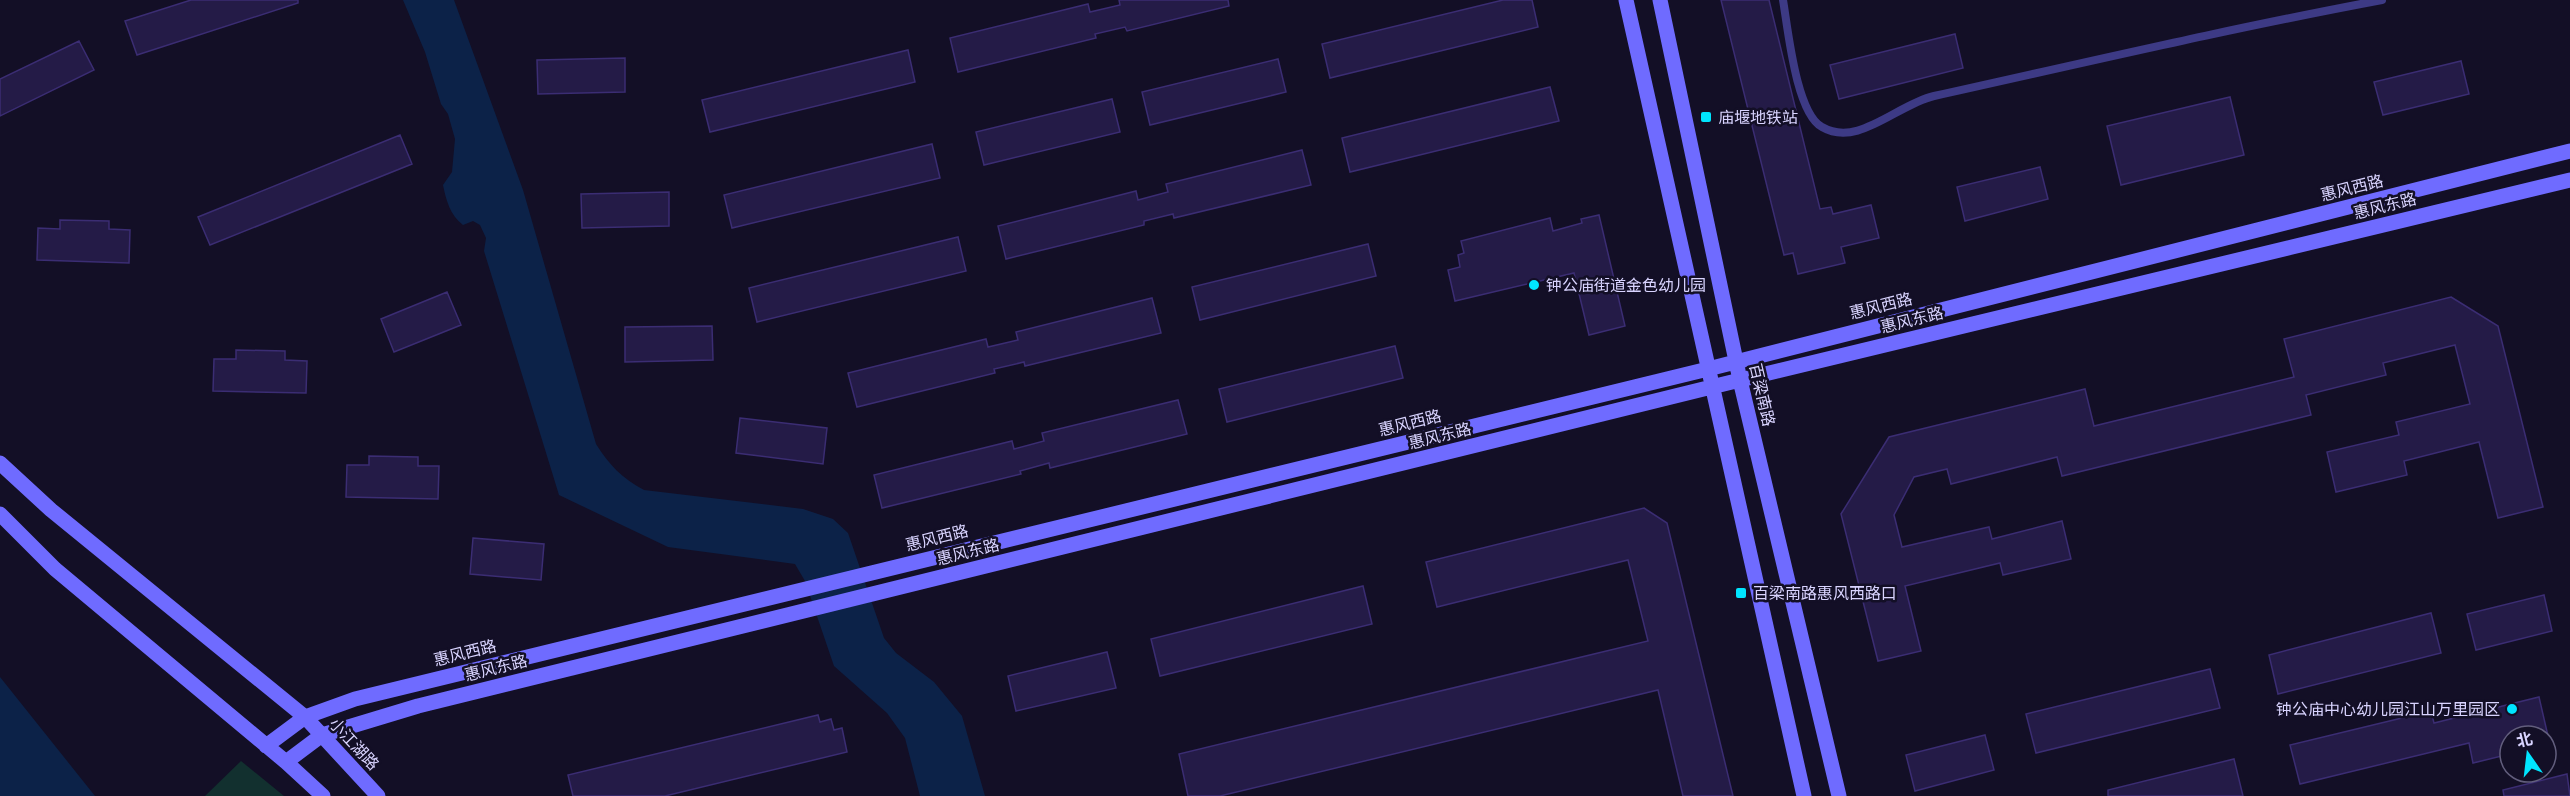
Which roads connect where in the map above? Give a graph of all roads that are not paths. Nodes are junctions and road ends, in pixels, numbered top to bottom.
1 (1626, 0) edge
2 (1660, 0) edge
3 (1783, 0) edge
4 (2382, 0) edge
5 (2570, 151) edge
6 (2570, 180) edge
7 (1736, 360) junction
8 (1708, 369) junction
9 (1740, 380) junction
10 (1712, 388) junction
11 (0, 463) edge
12 (0, 514) edge
13 (305, 717) junction
14 (321, 735) junction
15 (266, 746) junction
16 (286, 762) junction
17 (323, 796) edge
18 (378, 796) edge
19 (1804, 796) edge
20 (1839, 796) edge

1 - 8 street
2 - 7 street, 百梁南路
3 - 4 lane
5 - 7 street, 惠风西路
6 - 9 street, 惠风东路
7 - 8 street, 惠风西路
7 - 9 street, 百梁南路
8 - 10 street
8 - 13 street, 惠风西路
9 - 10 street, 惠风东路
9 - 20 street, 百梁南路
10 - 14 street, 惠风东路
10 - 19 street
11 - 13 street, 小江湖路
12 - 15 street
13 - 14 street, 小江湖路
13 - 15 street, 惠风西路
14 - 16 street
14 - 18 street, 小江湖路
15 - 16 street
16 - 17 street

